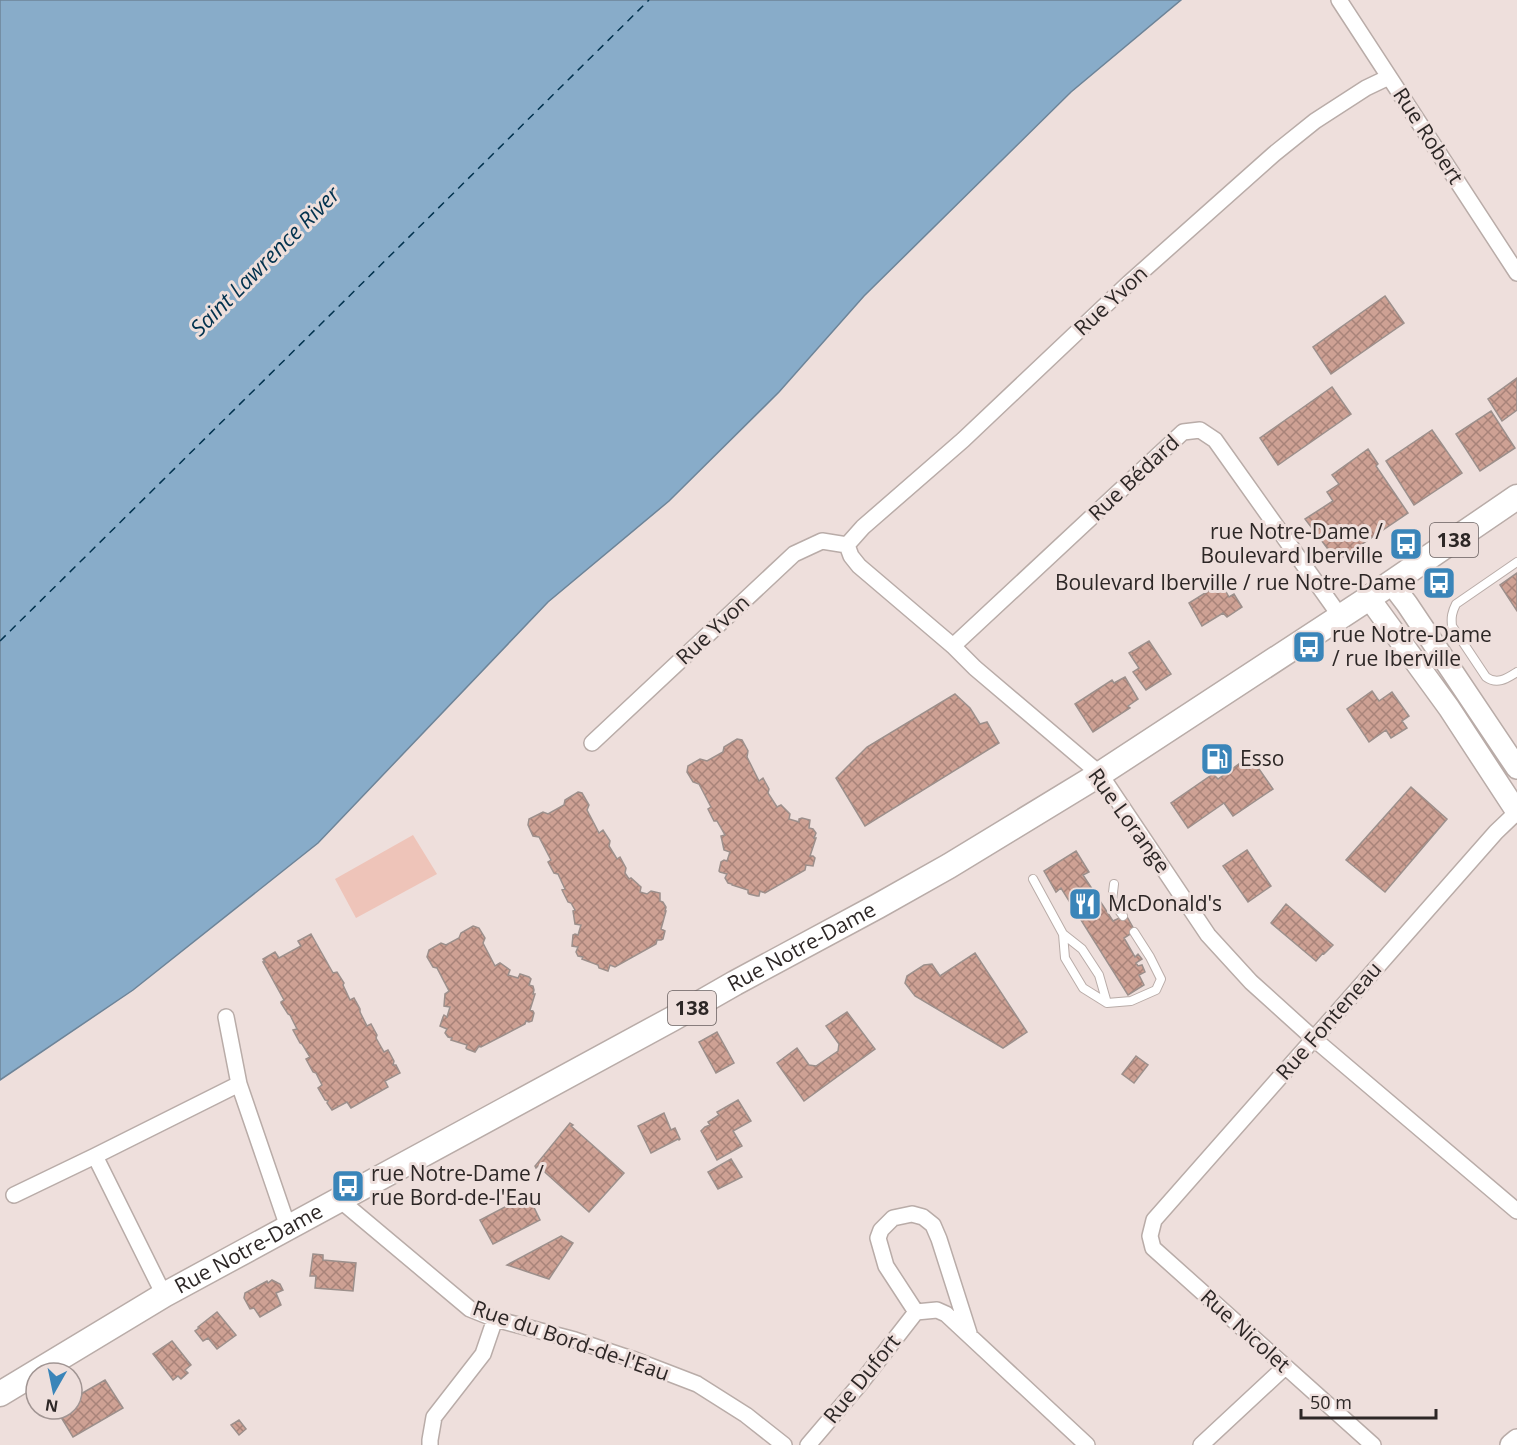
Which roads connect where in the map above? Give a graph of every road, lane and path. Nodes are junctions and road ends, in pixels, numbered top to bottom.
1 (1339, 0) edge
2 (1389, 77) junction
3 (1517, 273) edge
4 (1517, 497) edge
5 (847, 545) junction
6 (1517, 562) edge
7 (1391, 583) junction
8 (1369, 598) junction
9 (1340, 616) junction
10 (953, 646) junction
11 (1517, 672) edge
12 (592, 743) dead end
13 (1517, 768) edge
14 (1100, 774) junction
15 (1517, 812) edge
16 (1033, 879) dead end
17 (1114, 884) dead end
18 (1123, 916) dead end
19 (1134, 932) dead end
20 (1063, 934) junction
21 (1107, 1003) junction
22 (226, 1017) dead end
23 (1314, 1038) junction
24 (239, 1084) junction
25 (96, 1156) junction
26 (14, 1195) dead end
27 (340, 1200) junction
28 (1517, 1211) edge
29 (288, 1227) junction
30 (1150, 1236) joint
31 (164, 1295) junction
32 (916, 1312) junction
33 (495, 1319) junction
34 (970, 1336) junction
35 (1285, 1366) junction
36 (0, 1394) edge
37 (1517, 1440) edge
38 (430, 1445) edge
39 (783, 1445) edge
40 (808, 1445) edge
41 (1087, 1445) edge
42 (1201, 1445) edge
43 (1373, 1445) edge
44 (1512, 1445) edge

1 - 2 street, Rue Robert
2 - 3 street, Rue Robert
2 - 5 street, Rue Yvon
4 - 7 main road, Rue Notre-Dame / 138
5 - 10 street, Rue Lorange
5 - 12 street, Rue Yvon
6 - 11 lane
7 - 8 main road, Rue Notre-Dame / 138
7 - 13 street
8 - 9 main road, Rue Notre-Dame / 138
8 - 15 street
9 - 10 street, Rue Bédard
9 - 14 main road, Rue Notre-Dame / 138
10 - 14 street, Rue Lorange
14 - 23 street, Rue Lorange
14 - 27 main road, Rue Notre-Dame / 138
15 - 23 street, Rue Fonteneau
16 - 20 lane
17 - 18 lane
19 - 21 lane
20 - 21 lane
20 - 21 lane
22 - 24 street
23 - 28 street, Rue Lorange
23 - 30 street, Rue Fonteneau
24 - 25 street
24 - 29 street
25 - 26 street
25 - 31 street
27 - 29 main road, Rue Notre-Dame / 138
27 - 33 street, Rue du Bord-de-l'Eau
29 - 31 main road, Rue Notre-Dame / 138
30 - 35 street, Rue Nicolet
31 - 36 main road, Rue Notre-Dame / 138
32 - 34 street
32 - 34 street
32 - 40 street, Rue Dufort
33 - 38 street
33 - 39 street, Rue du Bord-de-l'Eau
34 - 41 street
35 - 42 street
35 - 43 street, Rue Nicolet
37 - 44 street

